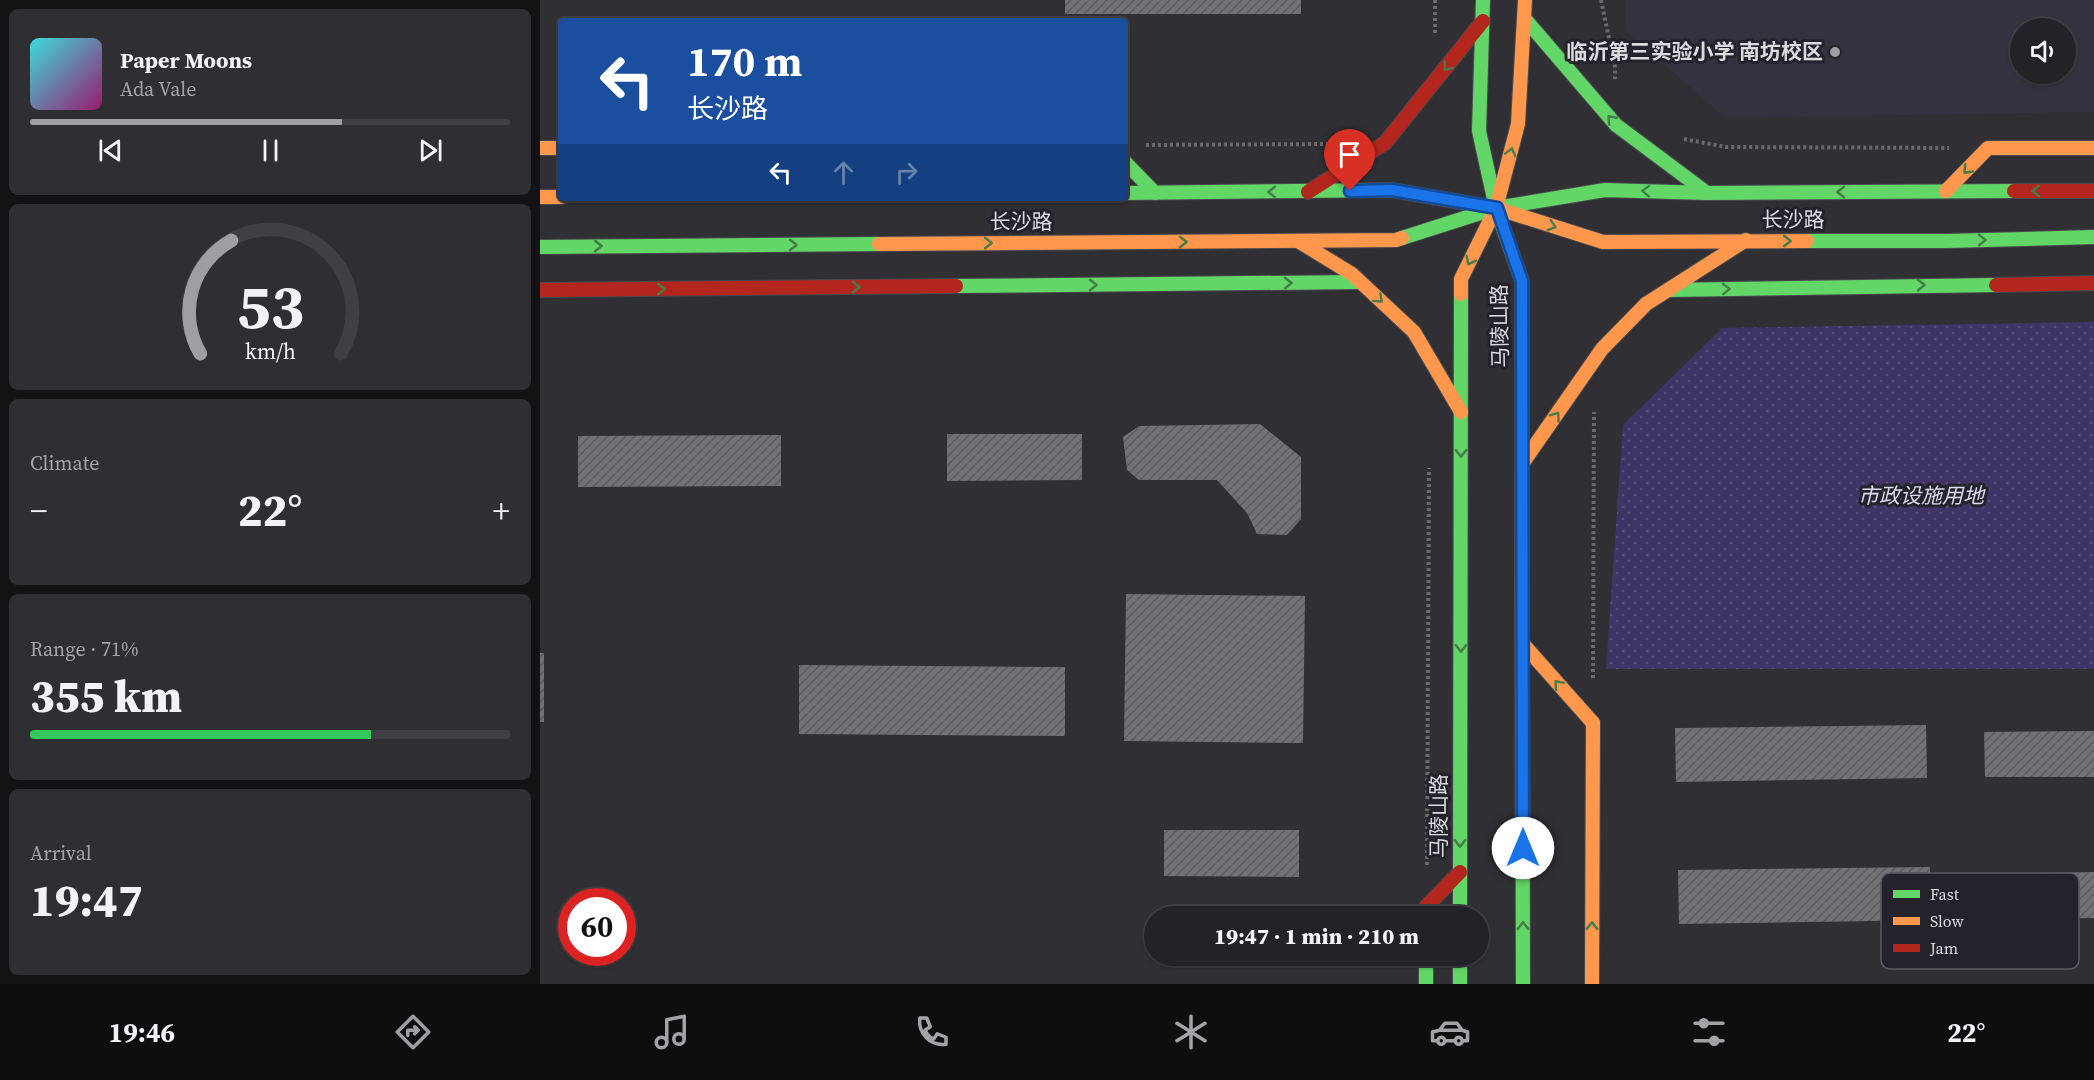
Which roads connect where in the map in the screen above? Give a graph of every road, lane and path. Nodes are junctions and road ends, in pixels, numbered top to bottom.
1 (1483, 0) edge
2 (1525, 0) edge
3 (1601, 0) edge
4 (1525, 19) junction
5 (1483, 21) junction
6 (1615, 90) dead end
7 (1682, 138) dead end
8 (1338, 144) dead end
9 (1137, 145) dead end
10 (540, 148) edge
11 (558, 148) edge
12 (1952, 148) dead end
13 (2094, 148) edge
14 (1128, 165) edge
15 (2094, 191) edge
16 (1308, 192) junction
17 (1946, 192) junction
18 (1128, 193) edge
19 (1155, 193) junction
20 (1707, 193) junction
21 (540, 197) edge
22 (558, 197) edge
23 (1497, 208) junction
24 (2094, 237) edge
25 (1746, 240) junction
26 (1298, 241) junction
27 (1947, 241) junction
28 (1093, 242) junction
29 (540, 247) edge
30 (1962, 258) dead end
31 (1360, 282) junction
32 (2094, 283) edge
33 (1053, 285) junction
34 (540, 290) edge
35 (1668, 290) junction
36 (1594, 407) dead end
37 (1461, 412) junction
38 (1522, 464) junction
39 (1429, 466) dead end
40 (1523, 644) junction
41 (1593, 688) dead end
42 (1427, 871) dead end
43 (1460, 872) junction
44 (1431, 906) edge
45 (1460, 906) edge
46 (1426, 966) edge
47 (1460, 966) edge
48 (1426, 984) edge
49 (1460, 984) edge
50 (1523, 984) edge
51 (1592, 984) edge

1 - 5 main road
2 - 4 main road
3 - 6 path
20 -> 4 main road
23 -> 4 main road
5 -> 16 main road
5 - 23 main road
7 - 12 path
8 - 9 path
10 - 11 main road
13 -> 17 main road
14 - 19 main road
15 -> 17 main road, 长沙路
16 -> 19 main road, 长沙路
16 - 23 main road, 长沙路
17 -> 20 main road, 长沙路
18 - 19 main road, 长沙路
20 -> 23 main road, 长沙路
21 - 22 main road
23 -> 25 main road, 长沙路
23 - 26 main road, 长沙路
23 -> 37 main road, 马陵山路
23 - 38 main road, 马陵山路
27 -> 24 main road, 长沙路
25 -> 27 main road, 长沙路
25 - 35 main road
28 -> 26 main road, 长沙路
26 - 31 main road
27 - 30 main road
29 -> 28 main road, 长沙路
28 - 33 main road
33 -> 31 main road
31 -> 37 main road
35 -> 32 main road
34 -> 33 main road
38 -> 35 main road
36 - 41 path
37 -> 43 main road, 马陵山路
38 - 40 main road, 马陵山路
39 - 42 path
50 -> 40 main road, 马陵山路
51 -> 40 main road
43 - 44 main road
43 - 45 main road, 马陵山路
46 - 48 main road
47 - 49 main road

